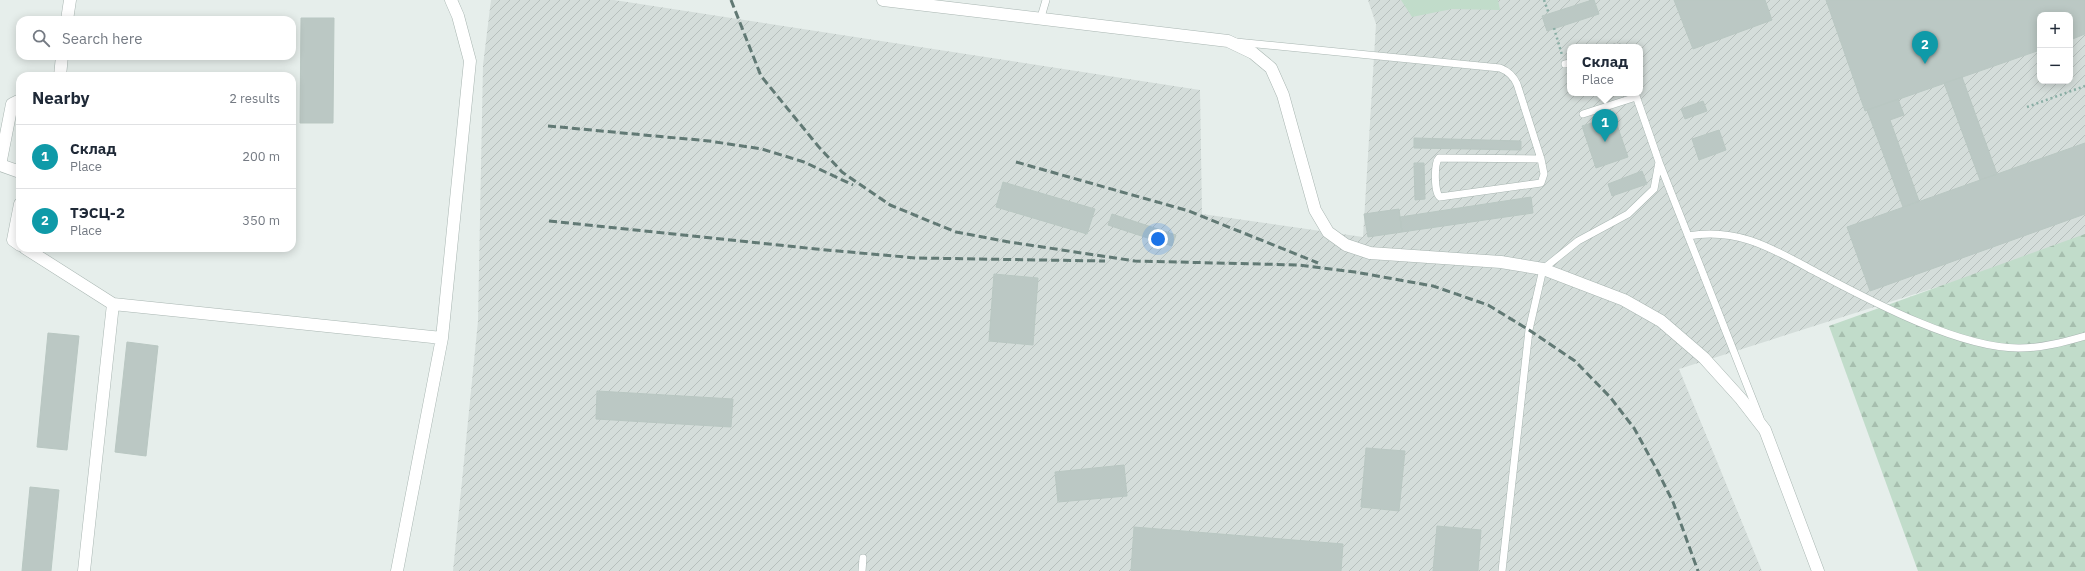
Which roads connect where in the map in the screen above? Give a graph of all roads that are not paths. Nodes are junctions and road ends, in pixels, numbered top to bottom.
1 (70, 0) edge
2 (451, 0) edge
3 (883, 0) edge
4 (1046, 0) edge
5 (68, 16) edge
6 (1041, 17) junction
7 (1228, 41) junction
8 (62, 60) edge
9 (60, 72) edge
10 (1632, 96) edge
11 (1635, 96) edge
12 (16, 102) edge
13 (1583, 114) dead end
14 (1541, 159) junction
15 (1659, 162) junction
16 (16, 171) edge
17 (16, 228) edge
18 (1688, 236) junction
19 (16, 242) edge
20 (31, 252) edge
21 (1543, 269) junction
22 (113, 304) junction
23 (2085, 336) edge
24 (442, 338) junction
25 (1765, 430) junction
26 (863, 558) dead end
27 (84, 571) edge
28 (397, 571) edge
29 (862, 571) edge
30 (1502, 571) edge
31 (1818, 571) edge

1 - 5 street
2 - 24 street
3 - 6 street
4 - 6 lane
6 - 7 street
7 - 14 lane
7 - 21 street
8 - 9 street
10 - 13 lane
11 - 15 lane
12 - 16 street
14 - 14 lane
15 - 18 lane
15 - 21 lane
17 - 19 street
18 - 23 lane
18 - 25 lane
20 - 22 street
21 - 25 street
21 - 30 lane
22 - 24 street
22 - 27 street
24 - 28 street
25 - 31 street
26 - 29 lane

